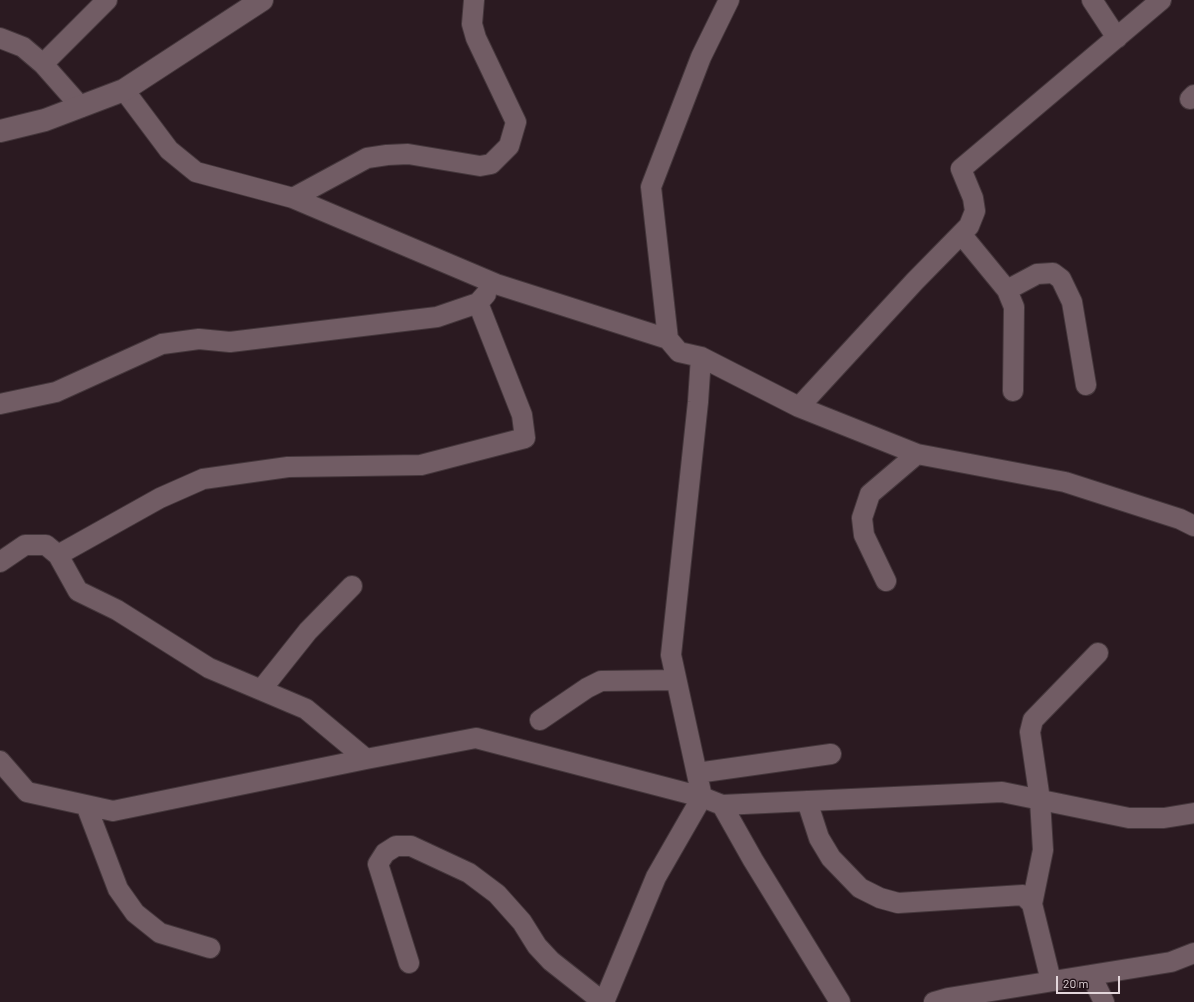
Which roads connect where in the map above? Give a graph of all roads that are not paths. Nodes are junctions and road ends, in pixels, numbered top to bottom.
1 (107, 0) edge
2 (262, 0) edge
3 (474, 0) edge
4 (729, 0) edge
5 (1092, 0) edge
6 (1161, 0) edge
7 (0, 38) edge
8 (1117, 38) junction
9 (43, 64) junction
10 (124, 90) junction
11 (81, 107) junction
12 (0, 131) edge
13 (293, 198) junction
14 (961, 234) junction
15 (496, 284) junction
16 (1007, 290) junction
17 (478, 303) junction
18 (668, 339) junction
19 (701, 357) junction
20 (1086, 385) dead end
21 (1013, 391) dead end
22 (0, 404) edge
23 (799, 407) junction
24 (917, 454) junction
25 (1194, 526) edge
26 (58, 554) junction
27 (0, 562) edge
28 (886, 581) dead end
29 (352, 586) dead end
30 (1098, 653) dead end
31 (676, 680) junction
32 (261, 690) junction
33 (540, 720) dead end
34 (831, 754) dead end
35 (366, 759) junction
36 (0, 761) edge
37 (697, 773) junction
38 (702, 797) junction
39 (1040, 800) junction
40 (807, 801) junction
41 (86, 805) junction
42 (722, 805) junction
43 (1194, 813) edge
44 (1032, 904) junction
45 (210, 948) dead end
46 (1194, 953) edge
47 (409, 963) dead end
48 (1091, 975) junction
49 (1051, 982) junction
50 (603, 1002) edge
51 (840, 1002) edge
52 (934, 1002) edge
53 (1104, 1002) edge

1 - 9 street
2 - 10 street
3 - 13 street
4 - 18 street
5 - 8 street
6 - 8 street
7 - 9 street
8 - 14 street
9 - 11 street
10 - 11 street
10 - 13 street
11 - 12 street
13 - 15 street
14 - 16 street
14 - 23 street
15 - 17 street
15 - 18 street
16 - 20 street
16 - 21 street
17 - 22 street
17 - 26 street
18 - 19 street
19 - 23 street
19 - 31 street
23 - 24 street
24 - 25 street
24 - 28 street
26 - 27 street
26 - 32 street
29 - 32 street
30 - 39 street
31 - 33 street
31 - 37 street
32 - 35 street
34 - 37 street
35 - 38 street
35 - 41 street
36 - 41 street
37 - 38 street
38 - 42 street
38 - 50 street
39 - 40 street
39 - 43 street
39 - 44 street
40 - 42 street
40 - 44 street
41 - 45 street
42 - 51 street
44 - 49 street
46 - 48 street
47 - 50 street
48 - 49 street
48 - 53 street
49 - 52 street

